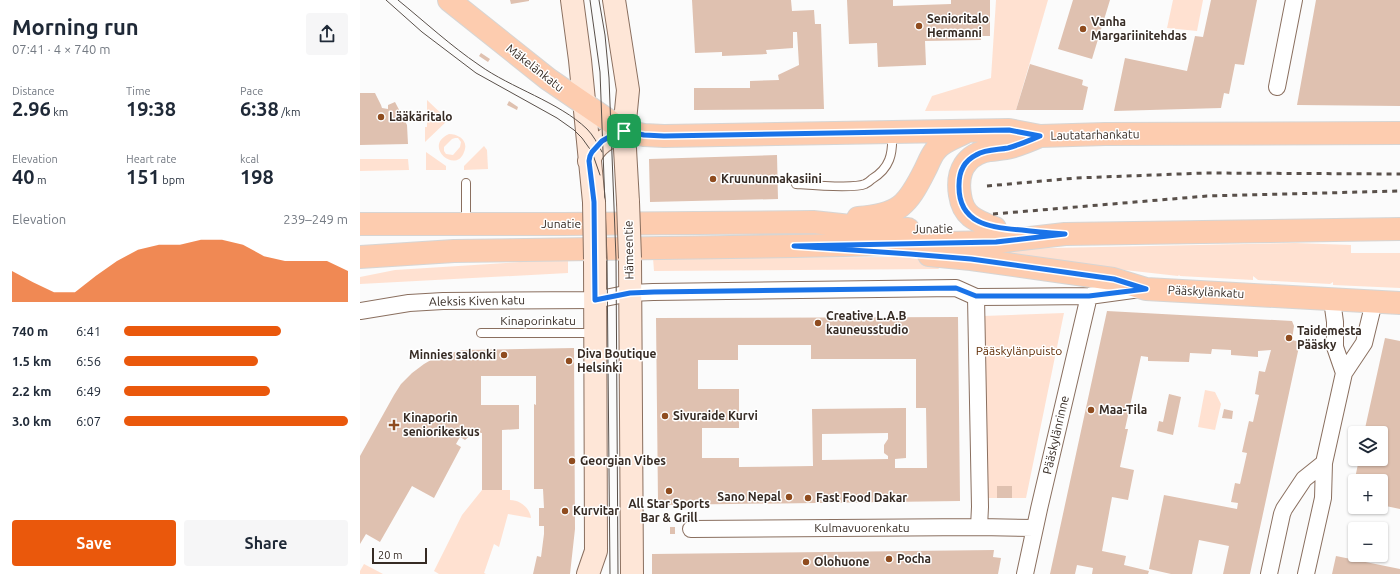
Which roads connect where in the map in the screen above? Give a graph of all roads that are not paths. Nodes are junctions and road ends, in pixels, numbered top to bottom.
1 (449, 0) edge
2 (572, 0) edge
3 (614, 0) edge
4 (1294, 0) edge
5 (1277, 87) dead end
6 (584, 104) junction
7 (624, 131) junction
8 (966, 132) junction
9 (892, 133) junction
10 (1400, 133) edge
11 (1040, 136) junction
12 (589, 161) junction
13 (466, 183) dead end
14 (796, 184) dead end
15 (813, 222) junction
16 (360, 224) edge
17 (466, 224) junction
18 (995, 228) junction
19 (1400, 229) edge
20 (1065, 234) junction
21 (794, 246) junction
22 (360, 257) edge
23 (1146, 289) junction
24 (630, 293) junction
25 (976, 296) junction
26 (1089, 296) junction
27 (595, 300) junction
28 (1332, 300) junction
29 (1374, 302) junction
30 (1400, 304) edge
31 (360, 311) edge
32 (595, 333) junction
33 (481, 334) dead end
34 (1344, 373) junction
35 (1324, 463) junction
36 (979, 527) junction
37 (1034, 528) junction
38 (690, 529) dead end
39 (596, 551) junction
40 (588, 574) edge
41 (598, 574) edge
42 (632, 574) edge
43 (1025, 574) edge
44 (1269, 574) edge
45 (1306, 574) edge

1 - 6 main road, Mäkelänkatu
2 - 6 main road
3 - 7 main road, Hämeentie
4 - 5 street
6 - 7 main road, Mäkelänkatu
6 - 12 main road
7 - 9 main road, Lautatarhankatu
7 - 12 main road
7 - 24 main road, Hämeentie, bridge
8 - 9 main road, Lautatarhankatu
8 - 11 main road, Lautatarhankatu
8 - 15 main road
9 - 14 lane
10 - 11 main road, Lautatarhankatu
11 - 18 main road
12 - 27 main road, bridge
13 - 17 lane
15 - 17 main road, Junatie
15 - 18 main road, Junatie
16 - 17 main road, Junatie
18 - 20 main road, Junatie
19 - 20 main road
20 - 21 main road, Junatie
21 - 22 main road, Junatie
21 - 23 main road
23 - 26 street, Pääskylänkatu
23 - 28 main road, Pääskylänkatu
24 - 25 street, Pääskylänkatu
24 - 27 street, Aleksis Kiven katu
24 - 42 main road, Hämeentie
25 - 26 street, Pääskylänkatu
25 - 36 street
26 - 37 street, Pääskylänrinne
27 - 31 street, Aleksis Kiven katu
27 - 32 main road
28 - 29 main road, Pääskylänkatu
28 - 34 street
29 - 30 main road, Pääskylänkatu
29 - 34 street
32 - 33 lane, Kinaporinkatu
32 - 39 main road
34 - 35 street
35 - 44 street
35 - 45 street
36 - 37 street, Kulmavuorenkatu
36 - 38 street, Kulmavuorenkatu
37 - 43 street, Pääskylänrinne
39 - 40 main road
39 - 41 street

